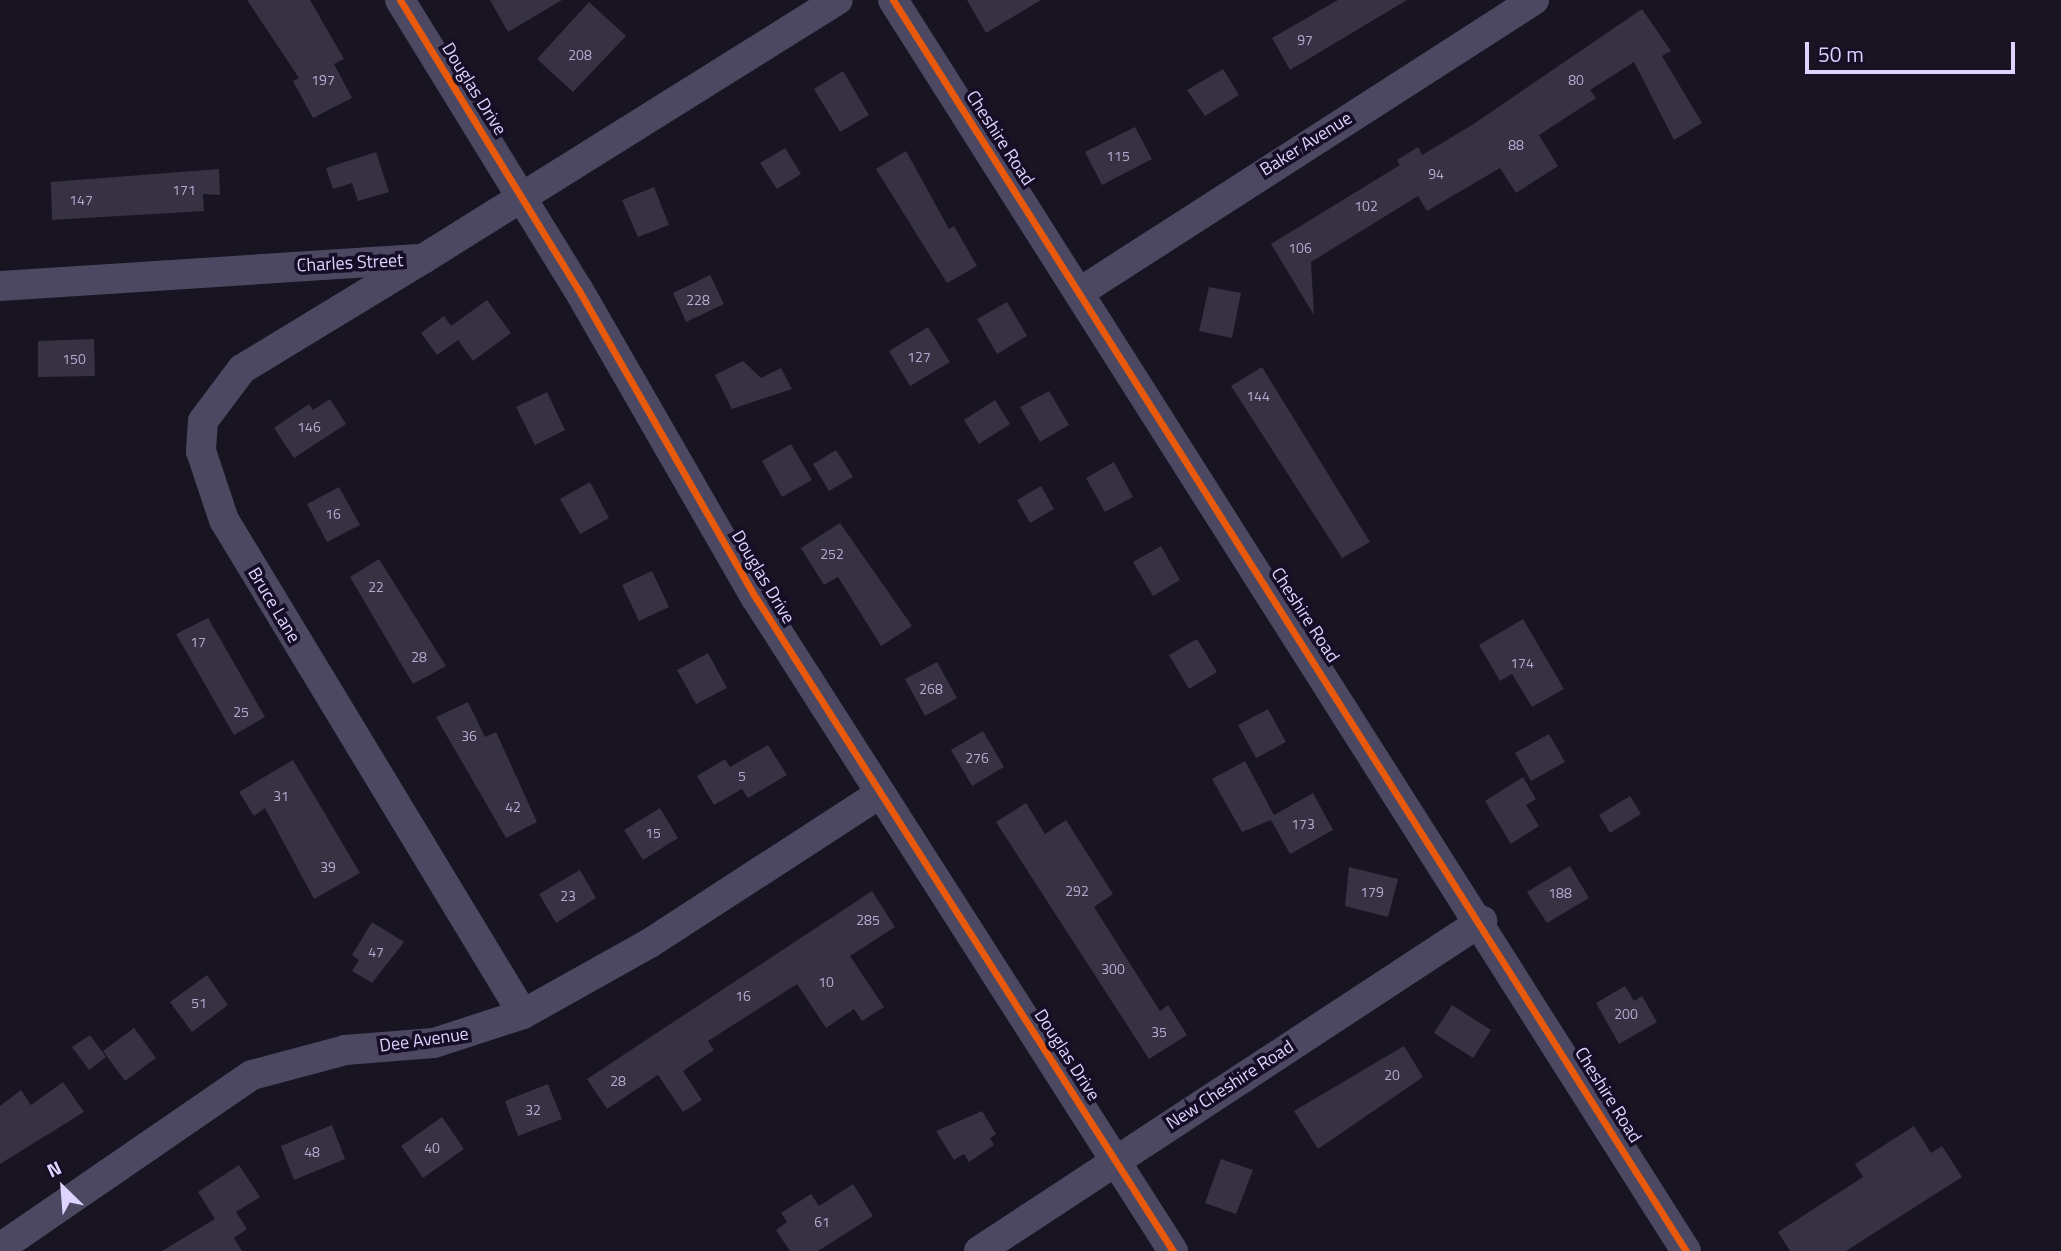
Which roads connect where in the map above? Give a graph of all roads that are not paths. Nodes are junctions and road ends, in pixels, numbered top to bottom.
1 (400, 0) edge
2 (838, 0) edge
3 (893, 0) edge
4 (1534, 0) edge
5 (522, 198) junction
6 (423, 259) junction
7 (0, 286) edge
8 (1080, 292) junction
9 (881, 793) junction
10 (1482, 921) junction
11 (523, 1014) junction
12 (1115, 1160) junction
13 (0, 1248) edge
14 (979, 1251) edge
15 (1173, 1251) edge
16 (1686, 1251) edge

1 - 5 street, Douglas Drive
2 - 5 street, Charles Street
3 - 8 street, Cheshire Road
4 - 8 street, Baker Avenue
5 - 6 street, Charles Street
5 - 9 street, Douglas Drive
6 - 7 street, Charles Street
6 - 11 street, Bruce Lane
8 - 10 street, Cheshire Road
9 - 11 street, Dee Avenue
9 - 12 street, Douglas Drive
10 - 12 street, New Cheshire Road
10 - 16 street, Cheshire Road
11 - 13 street, Dee Avenue
12 - 14 street, New Cheshire Road
12 - 15 street, Douglas Drive

